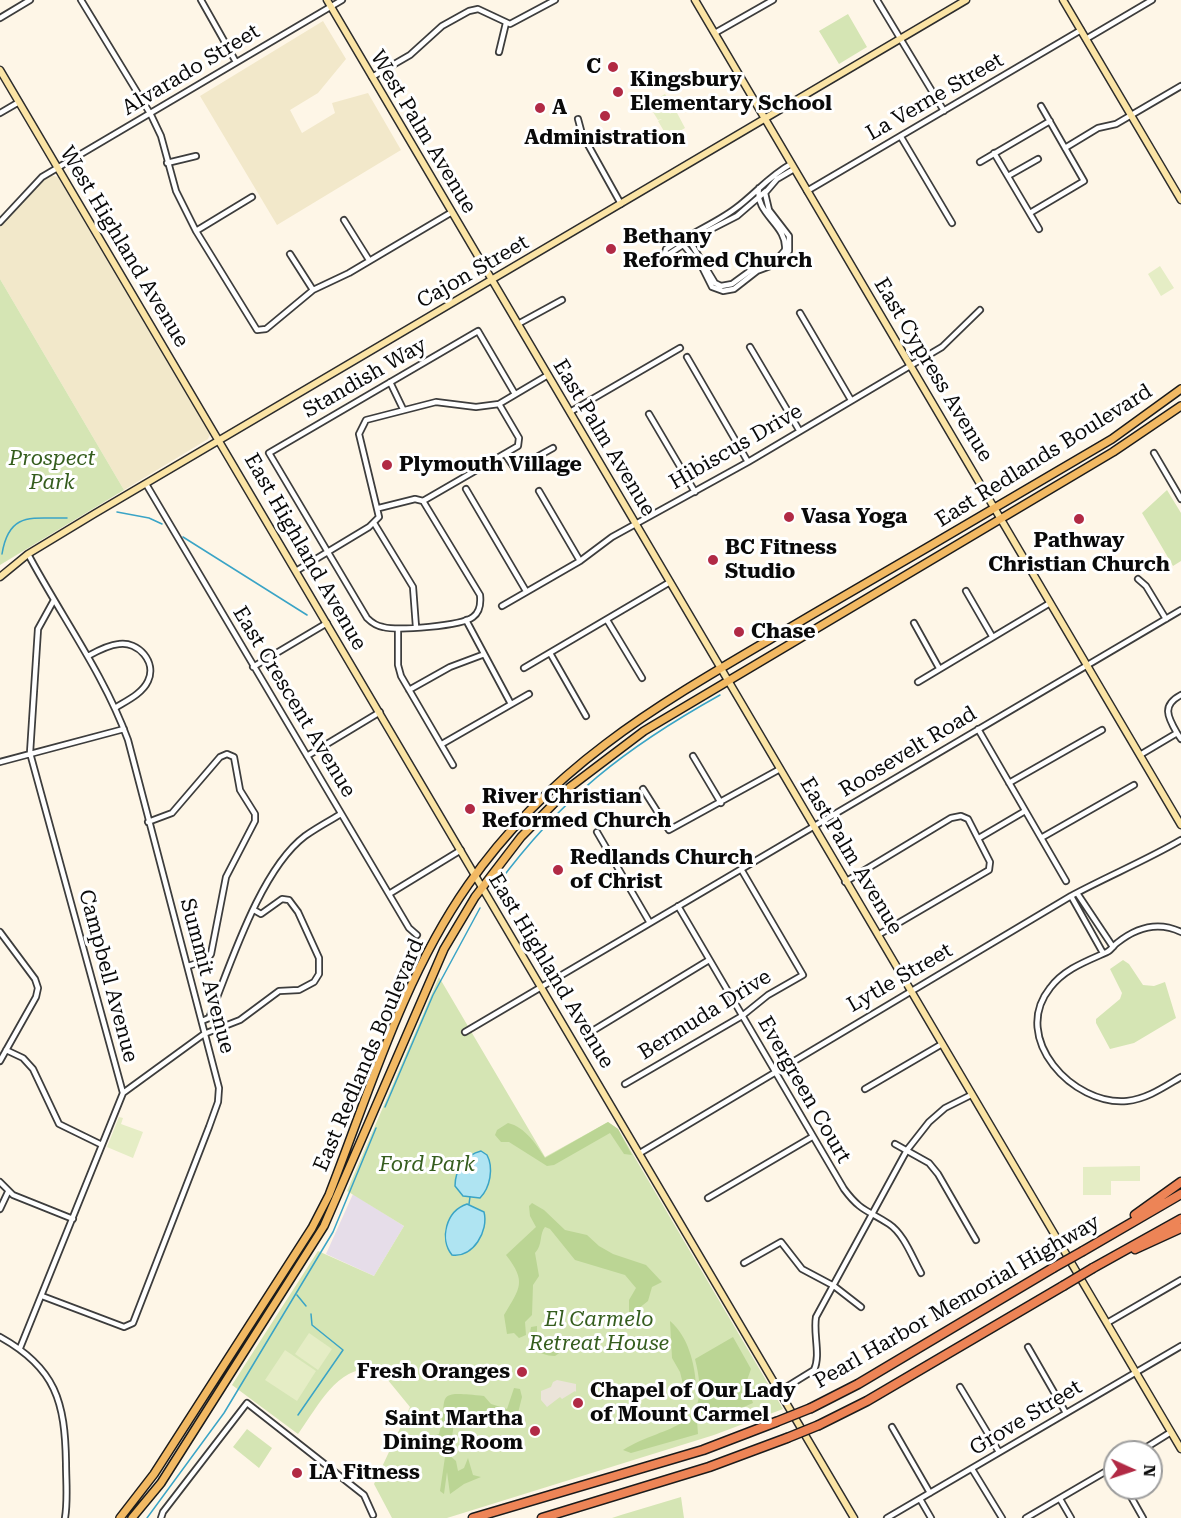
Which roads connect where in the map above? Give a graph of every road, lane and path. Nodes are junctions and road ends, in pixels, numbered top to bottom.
1 (30, 0) edge
2 (81, 0) edge
3 (201, 0) edge
4 (327, 0) edge
5 (342, 0) edge
6 (555, 0) edge
7 (695, 0) edge
8 (773, 0) edge
9 (877, 0) edge
10 (966, 0) edge
11 (1063, 0) edge
12 (1152, 0) edge
13 (331, 7) junction
14 (0, 18) edge
15 (506, 23) junction
16 (1081, 30) junction
17 (715, 33) junction
18 (901, 38) junction
19 (1086, 39) junction
20 (499, 52) dead end
21 (236, 62) junction
22 (0, 70) edge
23 (372, 77) junction
24 (1181, 86) edge
25 (19, 102) junction
26 (1041, 106) dead end
27 (944, 111) junction
28 (0, 113) edge
29 (151, 115) junction
30 (1131, 116) junction
31 (765, 118) junction
32 (578, 119) dead end
33 (1050, 121) junction
34 (901, 137) junction
35 (1065, 148) junction
36 (994, 153) junction
37 (196, 156) dead end
38 (1038, 159) dead end
39 (980, 162) dead end
40 (167, 163) junction
41 (792, 167) junction
42 (58, 168) junction
43 (1008, 176) junction
44 (759, 188) junction
45 (1178, 190) edge
46 (766, 191) junction
47 (807, 191) junction
48 (252, 196) dead end
49 (758, 198) junction
50 (1181, 201) edge
51 (621, 204) junction
52 (452, 212) junction
53 (1030, 213) junction
54 (344, 220) dead end
55 (0, 222) edge
56 (952, 223) dead end
57 (1039, 229) dead end
58 (196, 231) junction
59 (684, 237) junction
60 (692, 239) junction
61 (685, 244) junction
62 (290, 254) dead end
63 (369, 260) junction
64 (492, 280) junction
65 (313, 290) junction
66 (562, 300) dead end
67 (980, 309) dead end
68 (800, 313) dead end
69 (518, 324) junction
70 (750, 347) dead end
71 (680, 348) dead end
72 (687, 357) dead end
73 (910, 364) junction
74 (548, 375) junction
75 (390, 382) junction
76 (1181, 389) edge
77 (515, 394) junction
78 (851, 400) junction
79 (499, 405) junction
80 (1181, 406) edge
81 (403, 409) junction
82 (570, 412) junction
83 (649, 414) dead end
84 (799, 430) junction
85 (220, 440) junction
86 (553, 448) dead end
87 (1154, 453) dead end
88 (505, 454) junction
89 (748, 462) junction
90 (146, 484) junction
91 (466, 489) dead end
92 (539, 491) dead end
93 (695, 492) junction
94 (1181, 499) edge
95 (423, 501) junction
96 (378, 508) junction
97 (995, 508) junction
98 (1002, 519) junction
99 (374, 523) junction
100 (636, 524) junction
101 (326, 553) junction
102 (28, 554) junction
103 (580, 561) junction
104 (296, 571) junction
105 (0, 577) edge
106 (1138, 579) dead end
107 (670, 582) junction
108 (526, 591) junction
109 (966, 591) dead end
110 (54, 600) junction
111 (1050, 603) junction
112 (502, 606) dead end
113 (1181, 610) edge
114 (1166, 619) junction
115 (466, 620) junction
116 (607, 620) junction
117 (327, 623) junction
118 (914, 623) dead end
119 (416, 627) junction
120 (398, 629) junction
121 (992, 636) junction
122 (550, 653) junction
123 (482, 655) junction
124 (88, 656) junction
125 (1087, 664) junction
126 (253, 667) junction
127 (524, 668) dead end
128 (721, 668) junction
129 (939, 668) junction
130 (642, 678) dead end
131 (728, 680) junction
132 (918, 682) dead end
133 (409, 690) junction
134 (529, 694) dead end
135 (1181, 694) edge
136 (511, 704) junction
137 (115, 708) junction
138 (381, 712) junction
139 (585, 716) dead end
140 (124, 729) junction
141 (978, 729) junction
142 (1102, 730) dead end
143 (1177, 733) junction
144 (1181, 739) edge
145 (442, 744) junction
146 (30, 753) junction
147 (1140, 755) junction
148 (307, 756) junction
149 (693, 756) dead end
150 (0, 762) edge
151 (453, 765) dead end
152 (780, 769) junction
153 (1009, 783) junction
154 (1134, 785) dead end
155 (643, 789) dead end
156 (721, 803) junction
157 (1025, 811) junction
158 (341, 814) junction
159 (148, 822) junction
160 (1181, 825) edge
161 (813, 828) junction
162 (597, 832) dead end
163 (979, 838) junction
164 (1041, 838) junction
165 (1181, 840) edge
166 (461, 850) junction
167 (741, 869) junction
168 (475, 876) junction
169 (1066, 881) dead end
170 (845, 882) junction
171 (482, 887) junction
172 (1077, 893) junction
173 (389, 894) junction
174 (1071, 896) junction
175 (678, 906) junction
176 (254, 910) junction
177 (650, 922) junction
178 (0, 932) edge
179 (1181, 932) edge
180 (417, 934) dead end
181 (878, 935) junction
182 (1113, 947) junction
183 (1103, 953) junction
184 (709, 960) junction
185 (188, 966) junction
186 (542, 986) junction
187 (911, 989) junction
188 (742, 1016) junction
189 (202, 1021) junction
190 (594, 1030) dead end
191 (465, 1032) dead end
192 (204, 1034) junction
193 (942, 1044) junction
194 (6, 1050) junction
195 (0, 1061) edge
196 (774, 1072) junction
197 (1181, 1077) edge
198 (625, 1084) dead end
199 (865, 1089) dead end
200 (123, 1093) junction
201 (971, 1095) junction
202 (812, 1137) junction
203 (895, 1144) dead end
204 (102, 1145) junction
205 (907, 1150) junction
206 (640, 1153) junction
207 (0, 1182) edge
208 (1181, 1182) edge
209 (8, 1192) junction
210 (1181, 1194) edge
211 (708, 1198) dead end
212 (0, 1209) edge
213 (869, 1215) junction
214 (73, 1218) junction
215 (1181, 1219) edge
216 (1181, 1228) edge
217 (976, 1240) dead end
218 (1100, 1240) junction
219 (1109, 1258) junction
220 (744, 1263) dead end
221 (921, 1273) dead end
222 (1181, 1280) edge
223 (834, 1286) junction
224 (42, 1296) junction
225 (861, 1308) dead end
226 (1107, 1323) junction
227 (0, 1337) edge
228 (1181, 1346) edge
229 (1028, 1347) dead end
230 (20, 1348) junction
231 (1136, 1372) junction
232 (960, 1387) dead end
233 (780, 1391) junction
234 (1066, 1413) junction
235 (892, 1427) dead end
236 (1171, 1432) junction
237 (1158, 1440) edge
238 (1181, 1449) edge
239 (999, 1452) junction
240 (972, 1469) junction
241 (1103, 1475) edge
242 (930, 1493) junction
243 (920, 1499) junction
244 (1060, 1499) junction
245 (1133, 1500) edge
246 (373, 1515) dead end
247 (65, 1518) edge
248 (120, 1518) edge
249 (132, 1518) edge
250 (161, 1518) edge
251 (473, 1518) edge
252 (542, 1518) edge
253 (854, 1518) edge
254 (887, 1518) edge
255 (931, 1518) edge
256 (1002, 1518) edge
257 (1026, 1518) edge
258 (1071, 1518) edge
259 (1143, 1518) edge

1 - 14 street
2 - 29 street
3 - 21 street
4 - 13 street, West Palm Avenue
5 - 13 street, Alvarado Street
6 - 15 street
7 - 17 street, East Cypress Avenue
8 - 17 street
9 - 18 street
10 - 18 street, Cajon Street
11 - 16 street
12 - 19 street
13 - 21 street, Alvarado Street
13 - 23 street, West Palm Avenue
15 - 20 street
15 - 23 street
16 - 19 street
16 - 27 street, La Verne Street
17 - 31 street, East Cypress Avenue
18 - 27 street
18 - 31 street, Cajon Street
19 - 30 street
21 - 29 street, Alvarado Street
22 - 25 street, West Highland Avenue
23 - 52 street, West Palm Avenue
24 - 30 street
25 - 28 street
25 - 42 street, West Highland Avenue
26 - 33 street
27 - 34 street, La Verne Street
29 - 40 street
29 - 42 street, Alvarado Street
30 - 35 street
30 - 45 street
31 - 41 street, East Cypress Avenue
31 - 51 street, Cajon Street
32 - 51 street
33 - 35 street
33 - 36 street
34 - 47 street, La Verne Street
34 - 56 street
35 - 53 street
36 - 39 street
36 - 43 street
37 - 40 street
38 - 43 street
40 - 58 street
41 - 44 street
41 - 46 street
41 - 47 street, East Cypress Avenue
42 - 55 street, Alvarado Street
42 - 85 street, West Highland Avenue
43 - 53 street
44 - 49 street
44 - 59 street
45 - 50 street
46 - 49 street
46 - 61 street
47 - 73 street, East Cypress Avenue
48 - 58 street
49 - 60 street
49 - 60 street
51 - 64 street, Cajon Street
52 - 63 street
52 - 64 street, West Palm Avenue
53 - 57 street
54 - 63 street
58 - 65 street
59 - 61 street
59 - 61 street
60 - 61 street
62 - 65 street
63 - 65 street
64 - 69 street, East Palm Avenue
64 - 85 street, Cajon Street
66 - 69 street
67 - 73 street, Hibiscus Drive
68 - 78 street
69 - 74 street, East Palm Avenue
70 - 84 street
71 - 82 street
72 - 89 street
73 - 78 street, Hibiscus Drive
73 - 97 street, East Cypress Avenue
74 - 77 street
74 - 82 street, East Palm Avenue
75 - 77 street, Standish Way
75 - 81 street
75 - 101 street, Standish Way
76 - 97 main road, East Redlands Boulevard
77 - 79 street
78 - 84 street, Hibiscus Drive
79 - 81 street
79 - 88 street
80 - 98 main road, East Redlands Boulevard
81 - 96 street
82 - 100 street, East Palm Avenue
83 - 93 street
84 - 89 street, Hibiscus Drive
85 - 90 street, Cajon Street
85 - 104 street, East Highland Avenue
86 - 88 street
87 - 94 street
88 - 95 street
89 - 93 street, Hibiscus Drive
90 - 102 street, Cajon Street
90 - 126 street, East Crescent Avenue
91 - 108 street
92 - 103 street
93 - 100 street, Hibiscus Drive
95 - 96 street
95 - 115 street
96 - 99 street
97 - 98 street, East Cypress Avenue
97 - 128 main road, East Redlands Boulevard
98 - 111 street, East Cypress Avenue
98 - 131 main road, East Redlands Boulevard
99 - 101 street
99 - 119 street
100 - 103 street, Hibiscus Drive
100 - 107 street, East Palm Avenue
101 - 104 street
101 - 120 street
102 - 105 street, Cajon Street
102 - 110 street, Summit Avenue
103 - 108 street, Hibiscus Drive
104 - 117 street, East Highland Avenue
106 - 114 street
107 - 116 street
107 - 128 street, East Palm Avenue
108 - 112 street, Hibiscus Drive
109 - 121 street
110 - 124 street, Summit Avenue
110 - 146 street, Campbell Avenue
111 - 121 street
111 - 125 street, East Cypress Avenue
113 - 114 street, Roosevelt Road
114 - 125 street, Roosevelt Road
115 - 119 street
115 - 123 street
116 - 122 street
116 - 130 street
117 - 126 street
117 - 138 street, East Highland Avenue
118 - 129 street
119 - 120 street
120 - 133 street
121 - 129 street
122 - 127 street
122 - 139 street
123 - 133 street
123 - 136 street
124 - 137 street, Summit Avenue
124 - 137 street
125 - 141 street, Roosevelt Road
125 - 147 street, East Cypress Avenue
126 - 148 street, East Crescent Avenue
128 - 131 street, East Palm Avenue
128 - 168 main road, East Redlands Boulevard
129 - 132 street
131 - 152 street, East Palm Avenue
131 - 171 main road, East Redlands Boulevard
133 - 145 street
134 - 136 street
135 - 143 street
136 - 145 street
137 - 140 street, Summit Avenue
138 - 148 street
138 - 166 street, East Highland Avenue
140 - 146 street
140 - 159 street, Summit Avenue
141 - 153 street
141 - 161 street, Roosevelt Road
142 - 153 street
143 - 144 street
143 - 147 street
145 - 151 street
146 - 150 street
146 - 200 street, Campbell Avenue
147 - 160 street, East Cypress Avenue
148 - 158 street, East Crescent Avenue
149 - 156 street
152 - 156 street
152 - 161 street, East Palm Avenue
153 - 157 street
154 - 164 street
155 - 156 street
157 - 163 street
157 - 164 street
158 - 173 street, East Crescent Avenue
158 - 176 street
159 - 185 street, Summit Avenue
159 - 185 street
161 - 167 street, Roosevelt Road
161 - 170 street, East Palm Avenue
162 - 177 street
163 - 170 street
163 - 181 street
164 - 169 street
165 - 172 street, Lytle Street
166 - 168 street, East Highland Avenue
166 - 173 street
167 - 175 street, Roosevelt Road
167 - 188 street, Bermuda Drive
168 - 171 street, East Highland Avenue
168 - 248 main road, East Redlands Boulevard
170 - 181 street, East Palm Avenue
171 - 186 street, East Highland Avenue
171 - 249 main road, East Redlands Boulevard
172 - 174 street, Lytle Street
172 - 182 street
173 - 180 street, East Crescent Avenue
174 - 183 street
174 - 187 street, Lytle Street
175 - 177 street, Roosevelt Road
175 - 184 street, Evergreen Court
176 - 189 street
176 - 192 street
177 - 186 street, Roosevelt Road
178 - 194 street
179 - 182 street
181 - 187 street, East Palm Avenue
182 - 183 street
183 - 197 street
184 - 188 street, Evergreen Court
184 - 190 street
185 - 189 street, Summit Avenue
186 - 191 street, Roosevelt Road
186 - 206 street, East Highland Avenue
187 - 193 street, East Palm Avenue
187 - 196 street, Lytle Street
188 - 196 street, Evergreen Court
188 - 198 street, Bermuda Drive
189 - 192 street, Summit Avenue
192 - 200 street
192 - 224 street, Summit Avenue
193 - 199 street
193 - 201 street, East Palm Avenue
194 - 195 street
194 - 204 street
196 - 202 street, Evergreen Court
196 - 206 street, Lytle Street
200 - 204 street, Campbell Avenue
201 - 205 street
201 - 226 street, East Palm Avenue
202 - 211 street
202 - 213 street, Evergreen Court
203 - 205 street
204 - 214 street, Campbell Avenue
205 - 213 street
205 - 217 street
206 - 233 street, East Highland Avenue
207 - 209 street
208 - 218 highway
209 - 212 street
209 - 214 street
210 - 218 highway, Pearl Harbor Memorial Highway
213 - 221 street, Evergreen Court
213 - 223 street
214 - 224 street, Campbell Avenue
215 - 219 highway, Pearl Harbor Memorial Highway
216 - 219 highway
218 - 251 highway, Pearl Harbor Memorial Highway, bridge
219 - 252 highway, Pearl Harbor Memorial Highway, bridge
220 - 223 street
222 - 226 street
223 - 225 street
223 - 233 street
224 - 230 street, Campbell Avenue
226 - 231 street, East Palm Avenue
227 - 230 street
228 - 231 street, Grove Street
229 - 234 street
230 - 247 street
231 - 234 street, Grove Street
231 - 236 street, East Palm Avenue
232 - 239 street
233 - 253 street, East Highland Avenue
234 - 239 street, Grove Street
235 - 242 street
236 - 237 street
236 - 238 street, East Palm Avenue
239 - 240 street, Grove Street
240 - 242 street, Grove Street
240 - 256 street
241 - 244 street
242 - 243 street, Grove Street
243 - 254 street, Grove Street
243 - 255 street
244 - 257 street
244 - 258 street
245 - 259 street
246 - 250 street

